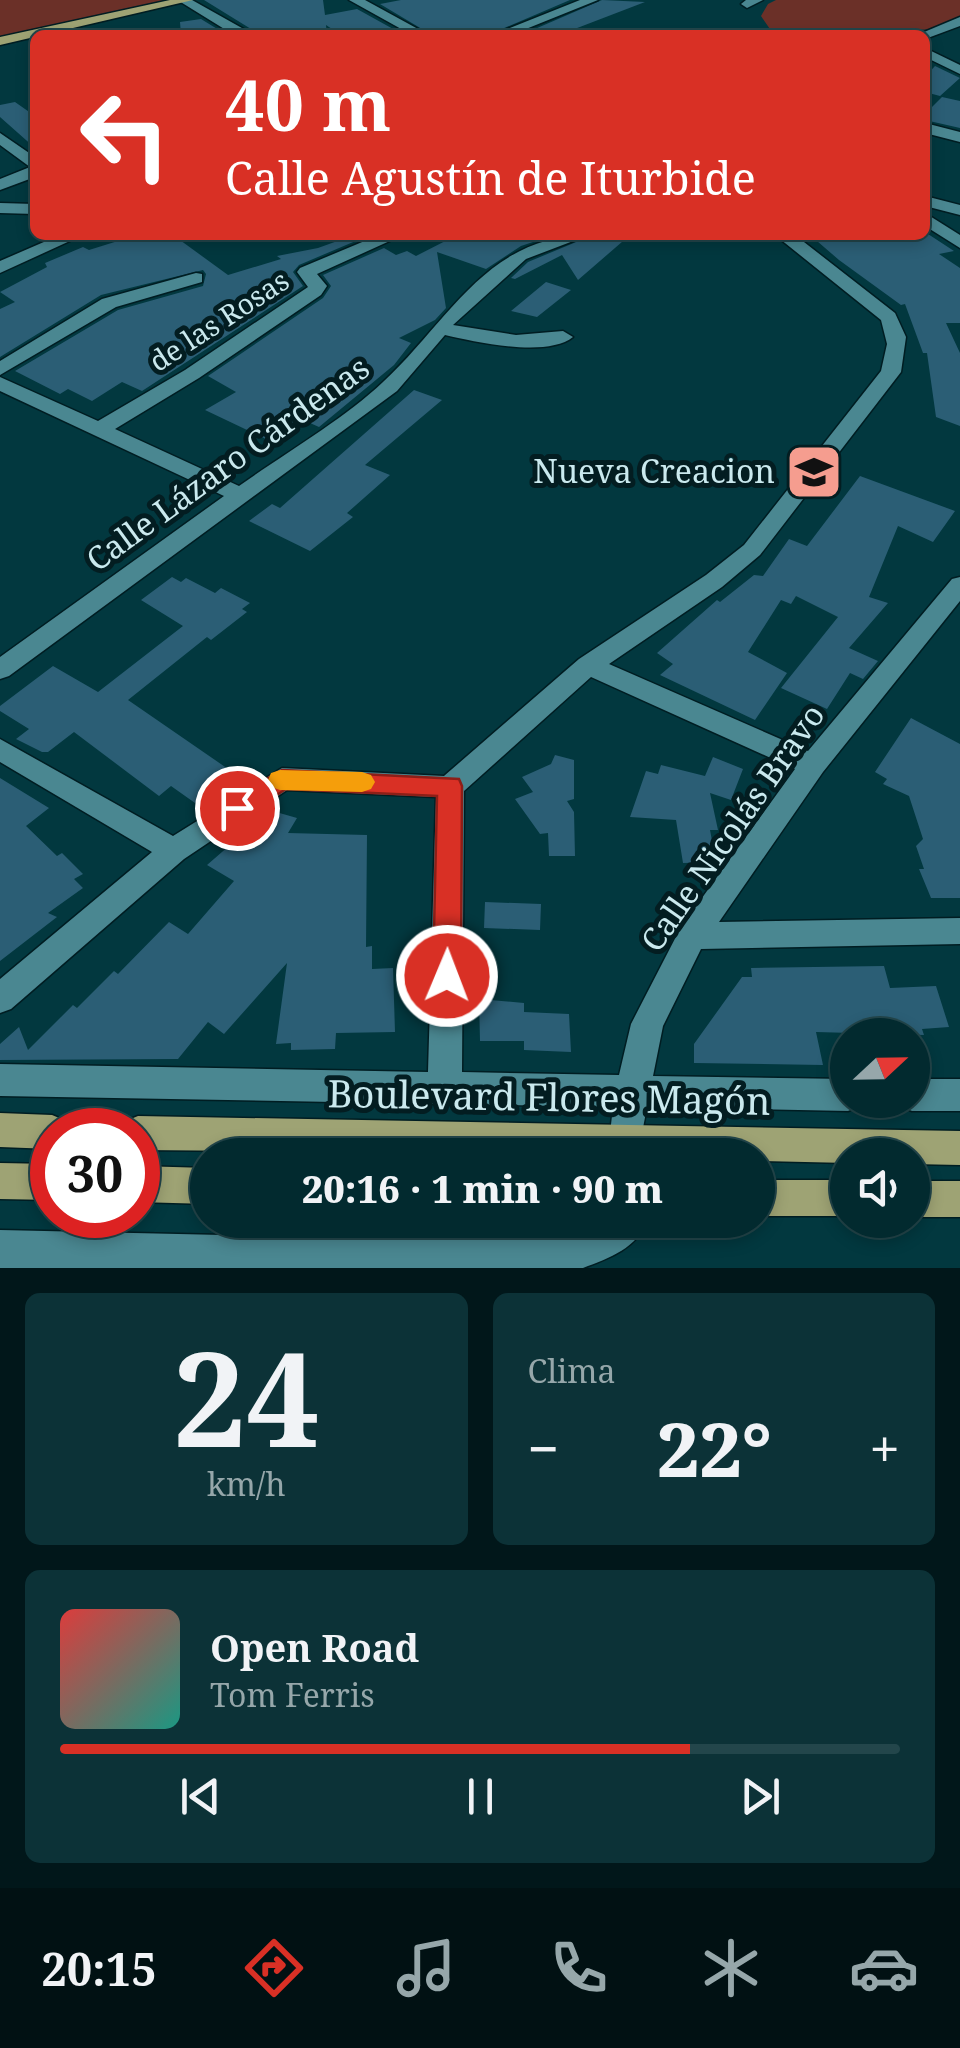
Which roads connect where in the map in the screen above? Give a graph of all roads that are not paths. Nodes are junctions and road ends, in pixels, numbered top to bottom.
1 (186, 0) edge
2 (355, 0) edge
3 (592, 0) edge
4 (960, 21) edge
5 (62, 30) edge
6 (236, 30) edge
7 (412, 30) edge
8 (512, 30) edge
9 (930, 33) edge
10 (30, 36) edge
11 (0, 41) edge
12 (930, 55) edge
13 (960, 70) edge
14 (930, 129) edge
15 (960, 137) edge
16 (0, 138) edge
17 (30, 164) edge
18 (30, 170) edge
19 (0, 185) edge
20 (930, 202) edge
21 (0, 208) edge
22 (30, 208) edge
23 (960, 210) edge
24 (930, 222) edge
25 (63, 240) edge
26 (382, 240) edge
27 (560, 240) edge
28 (790, 240) edge
29 (960, 243) edge
30 (0, 268) edge
31 (196, 278) dead end
32 (441, 328) junction
33 (563, 338) dead end
34 (0, 369) edge
35 (0, 383) edge
36 (99, 429) junction
37 (242, 496) junction
38 (960, 585) edge
39 (588, 665) junction
40 (0, 670) edge
41 (0, 749) edge
42 (813, 765) junction
43 (450, 786) junction
44 (174, 851) junction
45 (960, 931) edge
46 (692, 936) junction
47 (0, 999) edge
48 (0, 1080) edge
49 (445, 1089) junction
50 (632, 1093) junction
51 (830, 1095) edge
52 (930, 1095) edge
53 (960, 1095) edge
54 (0, 1130) edge
55 (30, 1131) edge
56 (160, 1133) edge
57 (409, 1138) edge
58 (626, 1138) edge
59 (775, 1145) edge
60 (960, 1148) edge
61 (0, 1181) edge
62 (30, 1182) edge
63 (160, 1185) edge
64 (190, 1185) edge
65 (775, 1198) edge
66 (830, 1198) edge
67 (930, 1199) edge
68 (960, 1199) edge
69 (609, 1238) edge
70 (0, 1249) edge

1 - 5 main road
1 - 6 street
2 - 7 street
3 - 8 street
4 - 9 street
10 - 11 main road
12 - 13 street
14 - 15 street
16 - 17 street
18 - 19 street
20 - 23 street
21 - 22 street
24 - 29 street
25 - 30 street
26 - 36 street, de las Rosas
27 - 32 street, Calle Lázaro Cárdenas
28 - 39 street
31 - 34 street
32 - 33 street
32 - 37 street, Calle Lázaro Cárdenas
35 - 36 street
36 - 37 street
37 - 40 street, Calle Lázaro Cárdenas
38 - 42 street, Calle Nicolás Bravo
39 - 42 street
39 - 43 street
41 - 44 street
42 - 46 street, Calle Nicolás Bravo
43 - 44 street
43 - 49 street
44 - 47 street
45 - 46 street
46 - 50 street, Calle Nicolás Bravo
48 - 49 street
49 - 50 street
50 - 51 street
50 - 58 street, Calle Nicolás Bravo
52 - 53 street
54 - 55 main road
56 - 57 main road, Boulevard Flores Magón
59 - 60 main road, Boulevard Flores Magón
61 - 62 main road
63 - 64 main road
65 - 66 main road
67 - 68 main road
69 - 70 street

